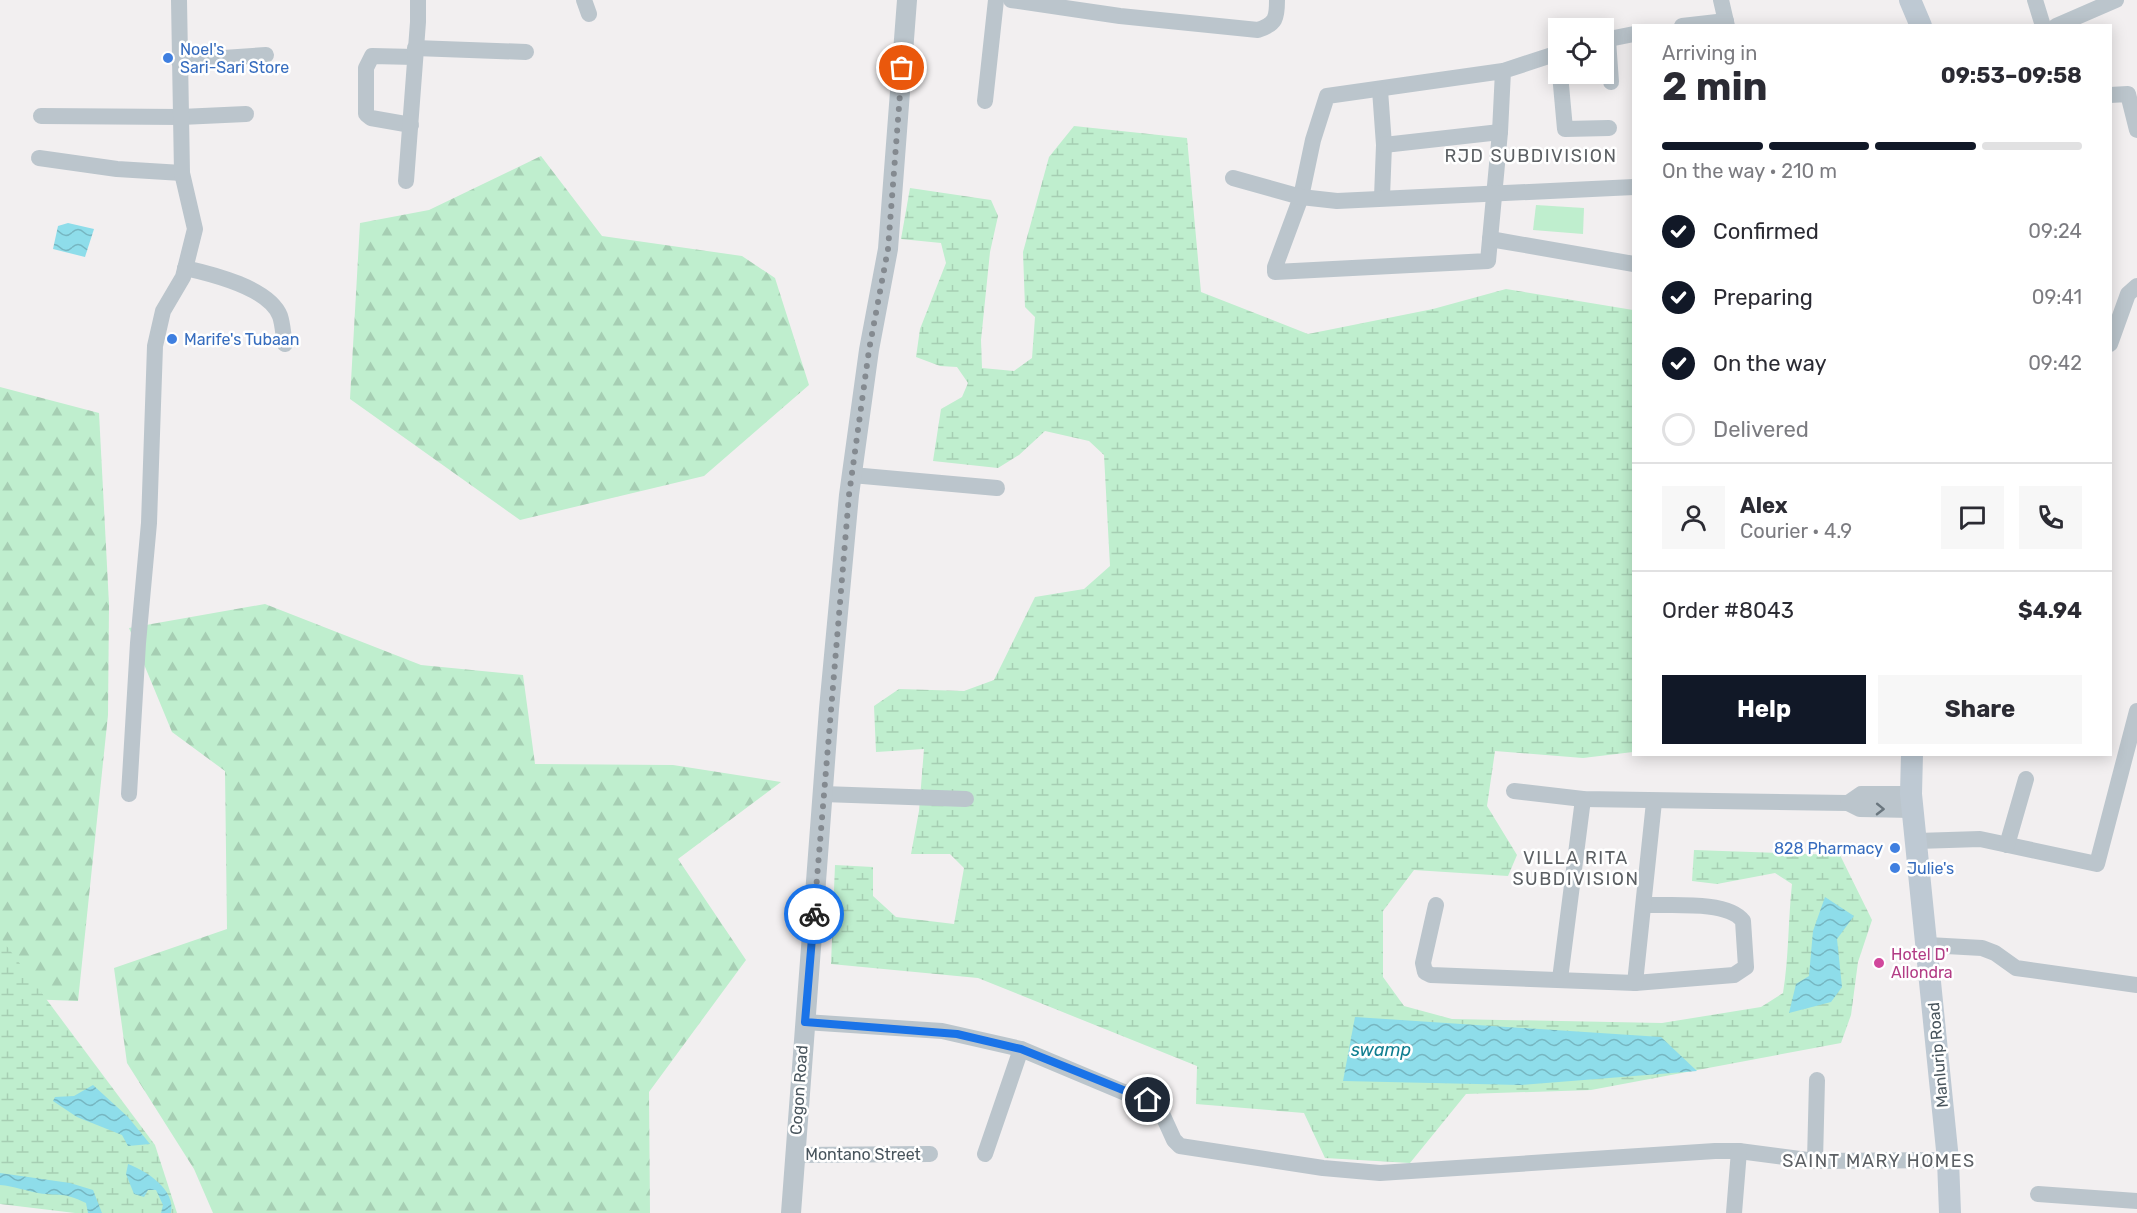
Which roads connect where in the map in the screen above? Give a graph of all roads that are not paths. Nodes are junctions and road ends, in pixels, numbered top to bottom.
1 (179, 0) edge
2 (418, 0) edge
3 (907, 0) edge
4 (996, 0) edge
5 (1011, 0) edge
6 (1277, 0) edge
7 (1721, 0) edge
8 (1910, 0) edge
9 (2035, 0) edge
10 (2116, 0) edge
11 (1726, 23) edge
12 (1920, 24) edge
13 (2042, 24) edge
14 (2061, 24) edge
15 (1632, 34) edge
16 (1614, 38) edge
17 (415, 52) junction
18 (526, 52) dead end
19 (266, 55) dead end
20 (1548, 56) edge
21 (179, 62) junction
22 (1503, 70) junction
23 (1561, 84) edge
24 (1380, 90) junction
25 (2112, 95) edge
26 (985, 101) dead end
27 (246, 114) dead end
28 (41, 116) dead end
29 (181, 117) junction
30 (2136, 122) edge
31 (411, 125) junction
32 (1609, 128) dead end
33 (1500, 132) junction
34 (1384, 144) junction
35 (39, 158) dead end
36 (182, 173) junction
37 (1233, 178) dead end
38 (406, 181) dead end
39 (1632, 187) edge
40 (1493, 194) junction
41 (1301, 197) junction
42 (1382, 197) junction
43 (1490, 239) junction
44 (1632, 264) edge
45 (185, 268) junction
46 (2137, 286) edge
47 (2112, 338) edge
48 (285, 344) dead end
49 (852, 475) junction
50 (997, 488) dead end
51 (2137, 711) edge
52 (1912, 756) edge
53 (2131, 766) edge
54 (2026, 779) dead end
55 (1514, 791) dead end
56 (129, 794) dead end
57 (823, 794) junction
58 (966, 799) dead end
59 (1583, 799) junction
60 (1654, 802) junction
61 (1912, 802) junction
62 (1917, 841) junction
63 (2007, 845) junction
64 (1436, 904) dead end
65 (1644, 905) junction
66 (1928, 945) junction
67 (1560, 979) junction
68 (1635, 982) junction
69 (2137, 985) edge
70 (805, 1022) junction
71 (1021, 1049) junction
72 (1817, 1080) dead end
73 (1739, 1151) junction
74 (930, 1154) dead end
75 (985, 1154) dead end
76 (795, 1155) junction
77 (1948, 1160) junction
78 (1815, 1161) junction
79 (2038, 1194) dead end
80 (2137, 1201) edge
81 (791, 1213) edge
82 (1734, 1213) edge
83 (1950, 1213) edge

1 - 21 street
2 - 17 street
3 - 49 street, Cogon Road
4 - 26 street
5 - 6 street
7 - 11 street
8 - 12 main road
9 - 13 street
10 - 14 street
15 - 16 street
17 - 18 street
17 - 31 street
17 - 31 street
19 - 21 street
20 - 22 street
21 - 29 street
22 - 24 street
22 - 33 street
23 - 32 street
24 - 34 street
24 - 41 street
25 - 30 street
27 - 29 street
28 - 29 street
29 - 36 street
31 - 38 street
33 - 34 street
33 - 40 street
34 - 42 street
35 - 36 street
36 - 45 street
37 - 41 street
39 - 40 street
40 - 42 street
40 - 43 street
41 - 42 street
41 - 43 street
43 - 44 street
45 - 48 street
45 - 56 street
46 - 47 street
49 - 50 street
49 - 57 street, Cogon Road
51 - 53 street
52 - 61 main road, Manlurip Road
53 - 63 street
54 - 63 street
55 - 59 street
57 - 58 street
57 - 70 street, Cogon Road
59 - 60 street
59 - 67 street
60 - 61 street
60 - 65 street
61 - 62 main road, Manlurip Road
62 - 63 street
62 - 66 main road, Manlurip Road
64 - 67 street
65 - 68 street
65 - 68 street
66 - 69 street
66 - 77 main road, Manlurip Road
67 - 68 street
70 - 71 street
70 - 76 street, Cogon Road
71 - 73 street
71 - 75 street
72 - 78 street
73 - 78 street
73 - 82 street
74 - 76 street, Montano Street
76 - 81 street, Cogon Road
77 - 78 street
77 - 83 main road, Manlurip Road
79 - 80 street

